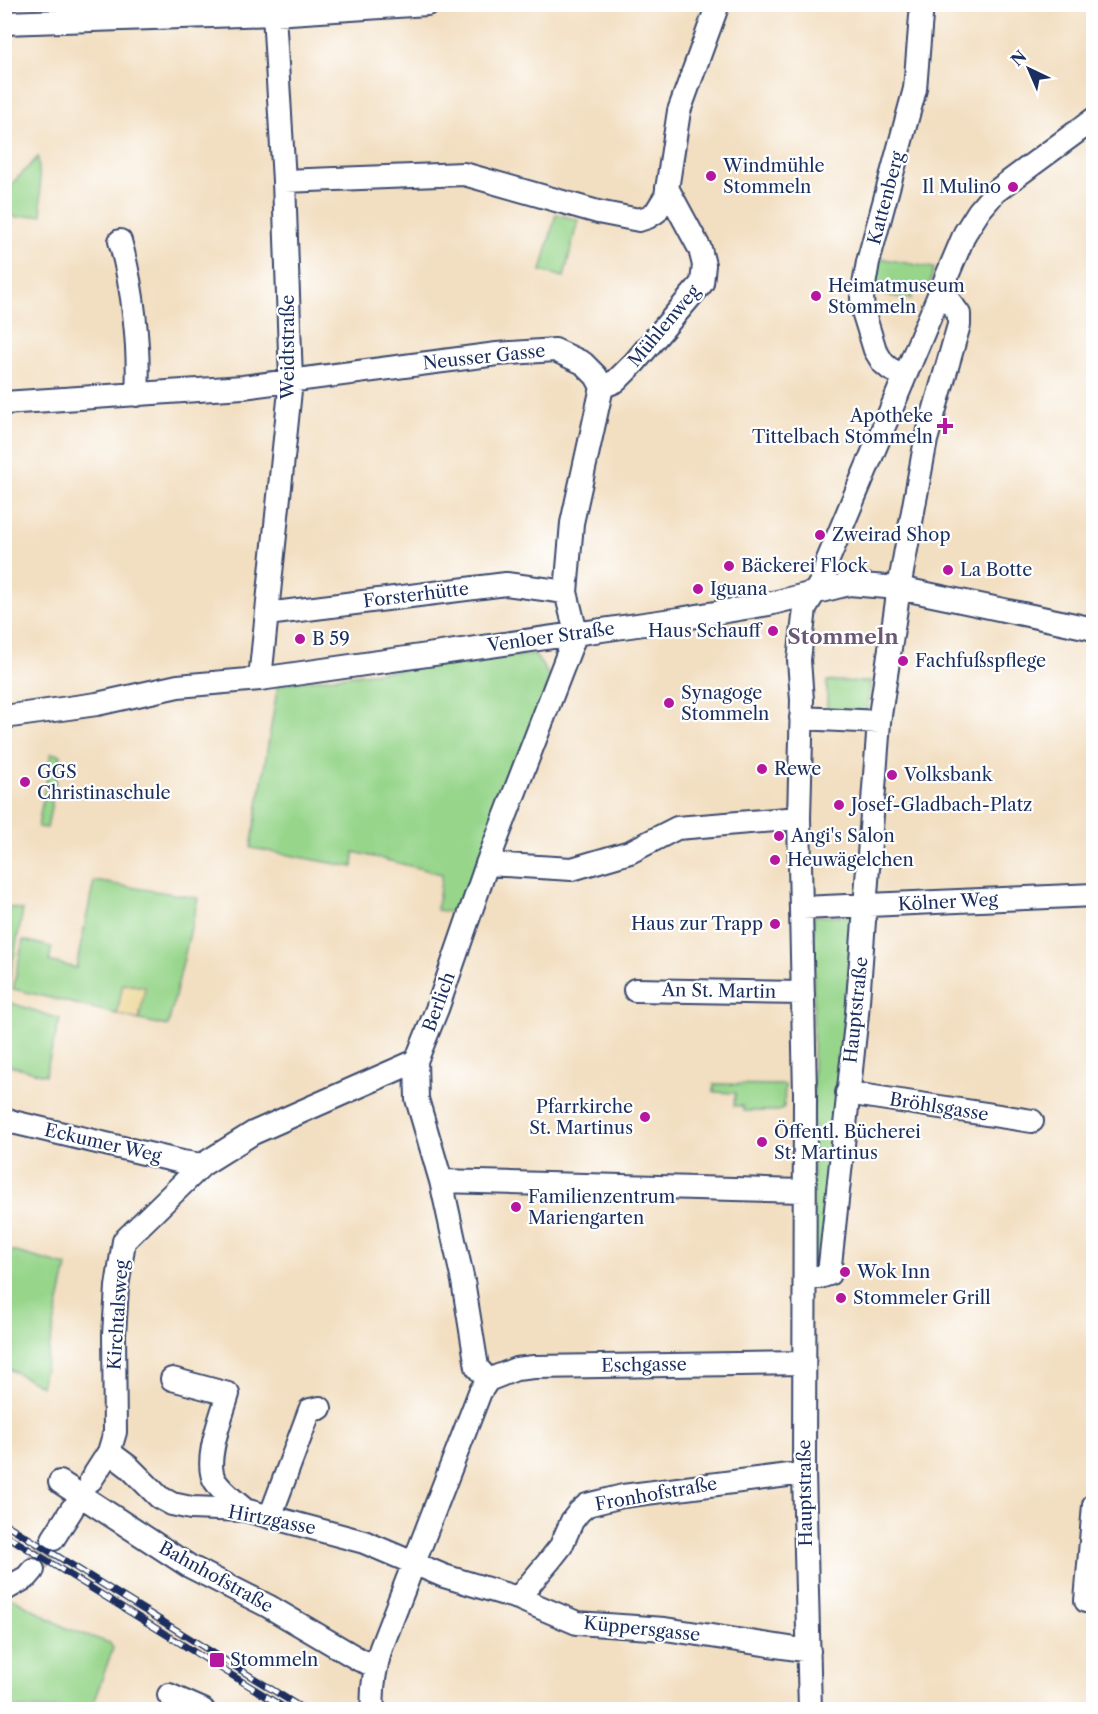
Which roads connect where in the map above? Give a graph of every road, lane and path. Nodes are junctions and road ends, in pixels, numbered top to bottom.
1 (427, 4) edge
2 (718, 4) edge
3 (922, 4) edge
4 (37, 13) edge
5 (274, 14) junction
6 (4, 23) edge
7 (1094, 119) edge
8 (284, 181) junction
9 (667, 188) junction
10 (120, 241) dead end
11 (941, 290) junction
12 (905, 376) junction
13 (291, 381) junction
14 (602, 387) junction
15 (137, 395) junction
16 (4, 403) edge
17 (899, 588) junction
18 (566, 592) junction
19 (814, 593) junction
20 (267, 614) junction
21 (1094, 629) edge
22 (576, 633) junction
23 (260, 679) junction
24 (4, 717) edge
25 (801, 718) junction
26 (879, 722) junction
27 (799, 818) junction
28 (487, 864) junction
29 (1094, 895) edge
30 (866, 906) junction
31 (802, 908) junction
32 (635, 990) dead end
33 (803, 993) junction
34 (416, 1061) junction
35 (847, 1093) junction
36 (4, 1120) edge
37 (1032, 1121) dead end
38 (202, 1165) junction
39 (441, 1181) junction
40 (804, 1191) junction
41 (805, 1277) junction
42 (803, 1363) junction
43 (172, 1379) dead end
44 (488, 1380) junction
45 (320, 1408) dead end
46 (109, 1452) junction
47 (804, 1473) junction
48 (91, 1480) dead end
49 (60, 1482) dead end
50 (1094, 1505) edge
51 (72, 1509) dead end
52 (245, 1510) junction
53 (270, 1516) junction
54 (52, 1539) tunnel mouth
55 (414, 1563) junction
56 (33, 1570) tunnel mouth
57 (4, 1590) edge
58 (518, 1598) junction
59 (1094, 1602) edge
60 (809, 1651) junction
61 (376, 1666) junction
62 (169, 1695) dead end
63 (204, 1710) edge
64 (373, 1710) edge
65 (810, 1710) edge

1 - 5 street
2 - 9 street
3 - 12 street, Kattenberg
4 - 5 street
4 - 6 street
5 - 8 street, Weidtstraße
7 - 11 street
8 - 9 street
8 - 13 street, Weidtstraße
9 - 14 street, Mühlenweg
10 - 15 street
11 - 12 street
11 - 17 street
12 - 19 street
13 - 14 street, Neusser Gasse
13 - 15 street, Neusser Gasse
13 - 20 street, Weidtstraße
14 - 18 street
15 - 16 street, Neusser Gasse
17 - 19 street, Venloer Straße
17 - 21 street, Venloer Straße
17 - 26 street, Hauptstraße
18 - 20 street, Forsterhütte
18 - 22 street
19 - 22 street, Venloer Straße
19 - 25 street, Hauptstraße
20 - 23 street, Weidtstraße
22 - 23 street, Venloer Straße
22 - 28 street, Berlich
23 - 24 street, Venloer Straße
25 - 26 street
25 - 27 street, Hauptstraße
26 - 30 street, Hauptstraße
27 - 28 street
27 - 31 street, Hauptstraße
28 - 34 street, Berlich
29 - 30 street, Kölner Weg
30 - 31 street, Kölner Weg
30 - 35 street, Hauptstraße
31 - 33 street, Hauptstraße
32 - 33 street, An St. Martin
33 - 40 street, Hauptstraße
34 - 38 street, Kirchtalsweg
34 - 39 street, Berlich
35 - 37 street, Bröhlsgasse
35 - 41 street, Hauptstraße
36 - 38 street, Eckumer Weg
38 - 46 street, Kirchtalsweg
39 - 40 street
39 - 44 street, Berlich
40 - 41 street, Hauptstraße
41 - 42 street, Hauptstraße
42 - 44 street, Eschgasse
42 - 47 street, Hauptstraße
43 - 52 street
44 - 55 street
45 - 53 street
46 - 48 street, Kirchtalsweg
46 - 52 street, Hirtzgasse
47 - 58 street, Fronhofstraße
47 - 60 street, Hauptstraße
49 - 61 street, Bahnhofstraße
50 - 59 street
51 - 54 street
52 - 53 street, Hirtzgasse
53 - 55 street, Hirtzgasse
55 - 58 street, Küppersgasse
55 - 61 street
56 - 57 street
58 - 60 street, Küppersgasse
60 - 65 street, Hauptstraße
61 - 64 street
62 - 63 street

